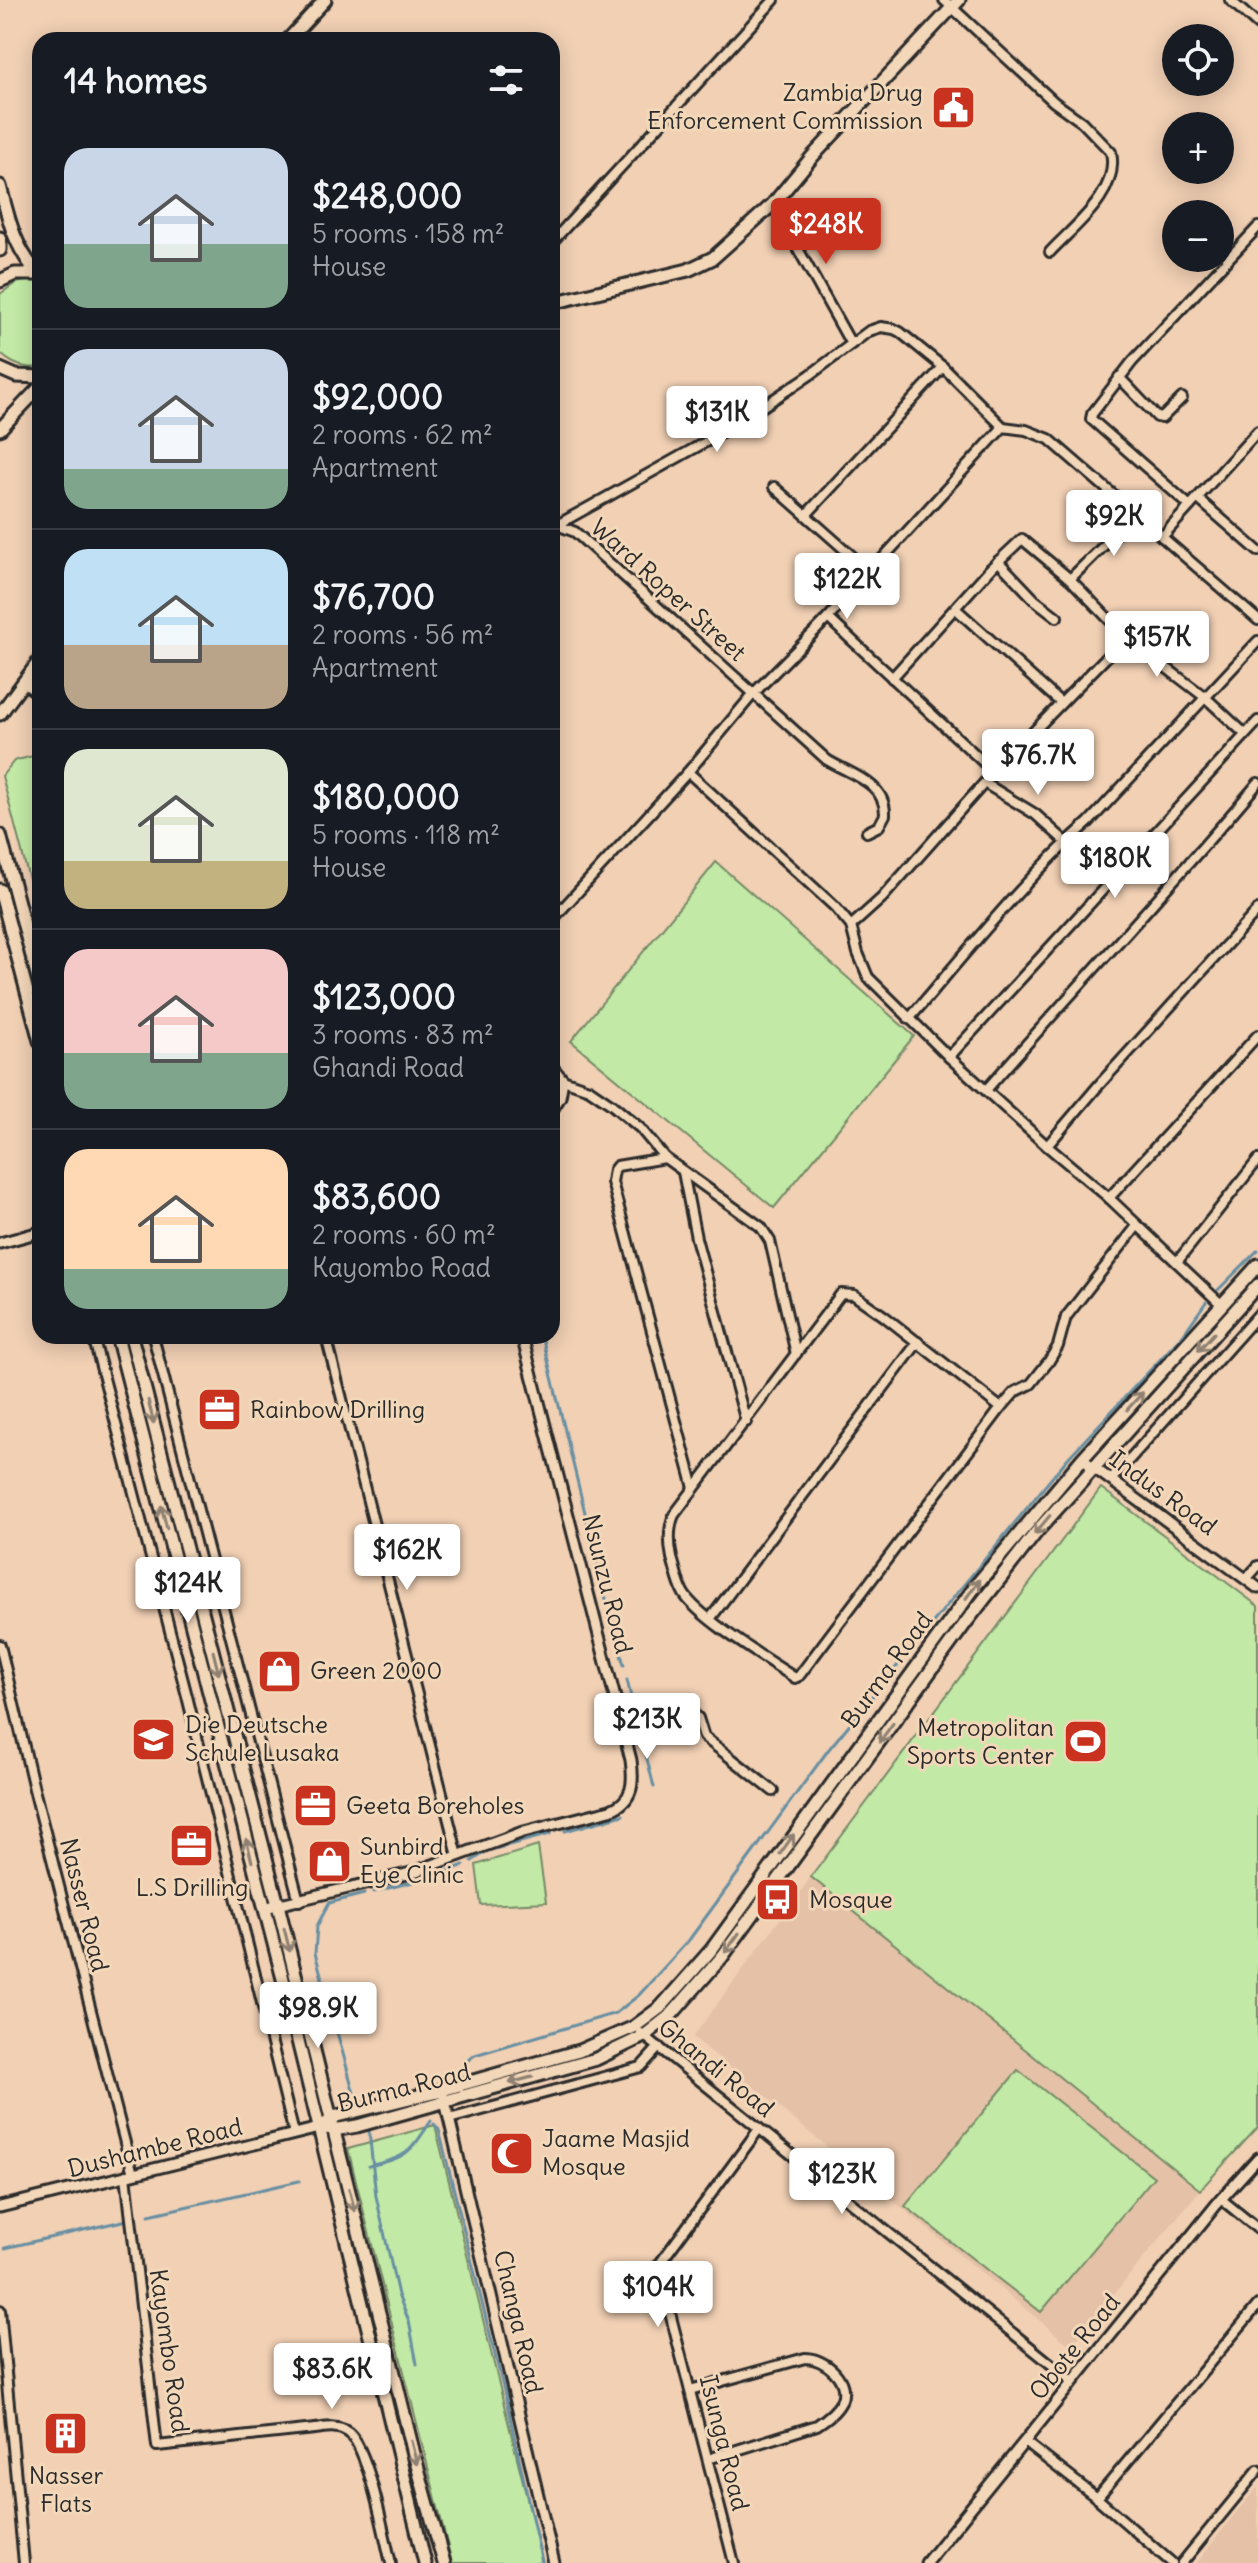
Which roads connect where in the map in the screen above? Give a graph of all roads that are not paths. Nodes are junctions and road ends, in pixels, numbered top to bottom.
1 (325, 0) edge
2 (774, 0) edge
3 (1230, 0) edge
4 (952, 3) edge
5 (1258, 25) edge
6 (295, 32) edge
7 (0, 186) edge
8 (773, 204) junction
9 (1258, 227) edge
10 (560, 233) edge
11 (0, 238) edge
12 (0, 250) edge
13 (1050, 252) dead end
14 (32, 266) edge
15 (32, 273) edge
16 (0, 281) edge
17 (560, 301) edge
18 (851, 344) junction
19 (943, 367) junction
20 (0, 369) edge
21 (32, 377) edge
22 (1119, 377) junction
23 (32, 395) edge
24 (1182, 398) dead end
25 (1003, 427) junction
26 (0, 429) edge
27 (1258, 431) edge
28 (774, 487) dead end
29 (1193, 502) junction
30 (1136, 514) junction
31 (806, 515) junction
32 (560, 522) edge
33 (560, 527) edge
34 (1162, 537) junction
35 (1258, 551) edge
36 (998, 561) junction
37 (870, 572) junction
38 (1070, 579) junction
39 (956, 609) junction
40 (1057, 617) dead end
41 (828, 618) junction
42 (1258, 620) edge
43 (1126, 637) junction
44 (1258, 641) edge
45 (32, 672) edge
46 (892, 678) junction
47 (24, 683) junction
48 (32, 688) edge
49 (754, 693) junction
50 (1206, 698) junction
51 (1061, 703) junction
52 (3, 708) edge
53 (1253, 729) edge
54 (688, 772) junction
55 (994, 772) junction
56 (1258, 783) edge
57 (986, 784) junction
58 (867, 832) dead end
59 (0, 835) edge
60 (1066, 842) junction
61 (0, 890) edge
62 (1258, 910) edge
63 (560, 911) edge
64 (851, 926) junction
65 (32, 956) edge
66 (32, 1011) edge
67 (909, 1019) junction
68 (1258, 1035) edge
69 (949, 1057) junction
70 (560, 1076) edge
71 (563, 1080) junction
72 (986, 1090) junction
73 (560, 1097) edge
74 (1047, 1146) junction
75 (665, 1158) junction
76 (1258, 1160) edge
77 (683, 1172) junction
78 (1109, 1198) junction
79 (1137, 1226) junction
80 (32, 1234) edge
81 (0, 1243) edge
82 (1177, 1262) junction
83 (1258, 1265) edge
84 (1258, 1285) edge
85 (1222, 1305) junction
86 (1258, 1315) edge
87 (918, 1342) junction
88 (95, 1344) edge
89 (119, 1344) edge
90 (133, 1344) edge
91 (155, 1344) edge
92 (328, 1344) edge
93 (524, 1344) edge
94 (796, 1354) junction
95 (1001, 1408) junction
96 (746, 1422) junction
97 (1082, 1459) junction
98 (1093, 1466) junction
99 (1112, 1479) junction
100 (694, 1488) junction
101 (1258, 1566) edge
102 (1246, 1579) junction
103 (1258, 1588) edge
104 (710, 1619) junction
105 (0, 1645) edge
106 (621, 1721) junction
107 (773, 1791) dead end
108 (458, 1856) junction
109 (299, 1901) junction
110 (278, 1905) junction
111 (264, 1908) junction
112 (634, 2027) junction
113 (644, 2036) junction
114 (659, 2047) junction
115 (444, 2095) junction
116 (449, 2119) junction
117 (332, 2124) junction
118 (319, 2128) junction
119 (759, 2129) junction
120 (294, 2134) junction
121 (1258, 2158) edge
122 (130, 2174) junction
123 (1221, 2199) junction
124 (0, 2207) edge
125 (1258, 2229) edge
126 (1258, 2305) edge
127 (0, 2310) edge
128 (1072, 2381) junction
129 (690, 2390) junction
130 (1025, 2442) junction
131 (708, 2459) junction
132 (1258, 2470) edge
133 (1097, 2498) junction
134 (24, 2563) edge
135 (391, 2563) edge
136 (425, 2563) edge
137 (444, 2563) edge
138 (554, 2563) edge
139 (734, 2563) edge
140 (926, 2563) edge
141 (1172, 2563) edge
142 (1182, 2563) edge

1 - 6 main road
2 - 10 street
3 - 5 street
4 - 8 main road
4 - 13 street
7 - 14 main road
8 - 17 main road
8 - 18 street
9 - 22 street
11 - 12 main road
15 - 16 main road
18 - 19 street
18 - 32 street
19 - 25 street
19 - 31 street
20 - 21 main road
22 - 24 street
22 - 29 street
23 - 26 main road
25 - 30 street
25 - 37 street
27 - 29 street
28 - 31 street
29 - 34 street
29 - 35 street
30 - 34 street
30 - 38 street
31 - 37 street
33 - 49 street, Ward Roper Street
34 - 42 street
36 - 38 street
36 - 39 street
36 - 40 street
37 - 41 street
38 - 43 street
39 - 46 street
39 - 51 street
41 - 46 street
41 - 49 street
43 - 50 street
43 - 51 street
44 - 50 street
45 - 47 main road
46 - 55 street
47 - 48 street
47 - 52 main road
49 - 54 street
49 - 58 street, Ward Roper Street
50 - 53 street
50 - 60 street
51 - 55 street
53 - 69 street
54 - 63 street
54 - 64 street
55 - 57 street
56 - 72 street
57 - 60 street
57 - 64 street
59 - 65 main road
60 - 67 street
61 - 66 main road
62 - 74 street
64 - 67 street
67 - 69 street
68 - 78 street
69 - 72 street
70 - 71 street
71 - 73 street
71 - 75 street
72 - 74 street
74 - 78 street
75 - 77 street
75 - 100 street
76 - 82 street
77 - 94 street
77 - 96 street
78 - 79 street
79 - 82 street
79 - 95 street
80 - 81 street
82 - 85 street
83 - 85 main road, Burma Road
84 -> 98 main road, Burma Road
97 -> 85 main road, Burma Road
86 - 99 street
87 - 94 street
87 - 95 street
87 - 104 street
88 - 120 street
111 -> 89 main road
90 -> 110 main road
91 - 109 street
92 - 108 street
93 - 106 street, Nsunzu Road
94 - 96 street
95 - 104 street
96 - 100 street
97 - 98 street, Indus Road
112 -> 97 main road, Burma Road
98 - 99 street, Indus Road
98 -> 113 main road, Burma Road
99 - 102 street, Indus Road
100 - 104 street
101 - 102 street
102 - 103 street, Indus Road
105 - 122 street, Nasser Road
106 - 107 street
106 - 108 street, Nsunzu Road
108 - 109 street, Nsunzu Road
109 - 110 street, Nsunzu Road
110 - 111 street, Nsunzu Road
110 -> 117 main road
111 - 118 main road
112 - 113 street, Ghandi Road
112 - 115 main road, Burma Road
113 - 114 street, Ghandi Road
113 -> 115 main road, Burma Road
114 - 116 street
114 - 119 street, Ghandi Road
115 - 116 street, Changa Road
115 - 117 main road, Burma Road
116 - 138 street, Changa Road
117 - 118 main road, Burma Road
117 -> 137 main road
118 - 120 street, Dushambe Road
118 - 136 main road
119 - 128 street, Ghandi Road
119 - 129 street, Isunga Road
120 - 122 street, Dushambe Road
121 - 123 street, Obote Road
122 - 124 street, Dushambe Road
122 - 135 street, Kayombo Road
123 - 125 street
123 - 128 street, Obote Road
126 - 133 street
127 - 134 street
128 - 130 street, Obote Road
129 - 131 street, Isunga Road
129 - 131 street
130 - 133 street
130 - 140 street, Obote Road
131 - 139 street, Isunga Road
132 - 142 street
133 - 141 street

